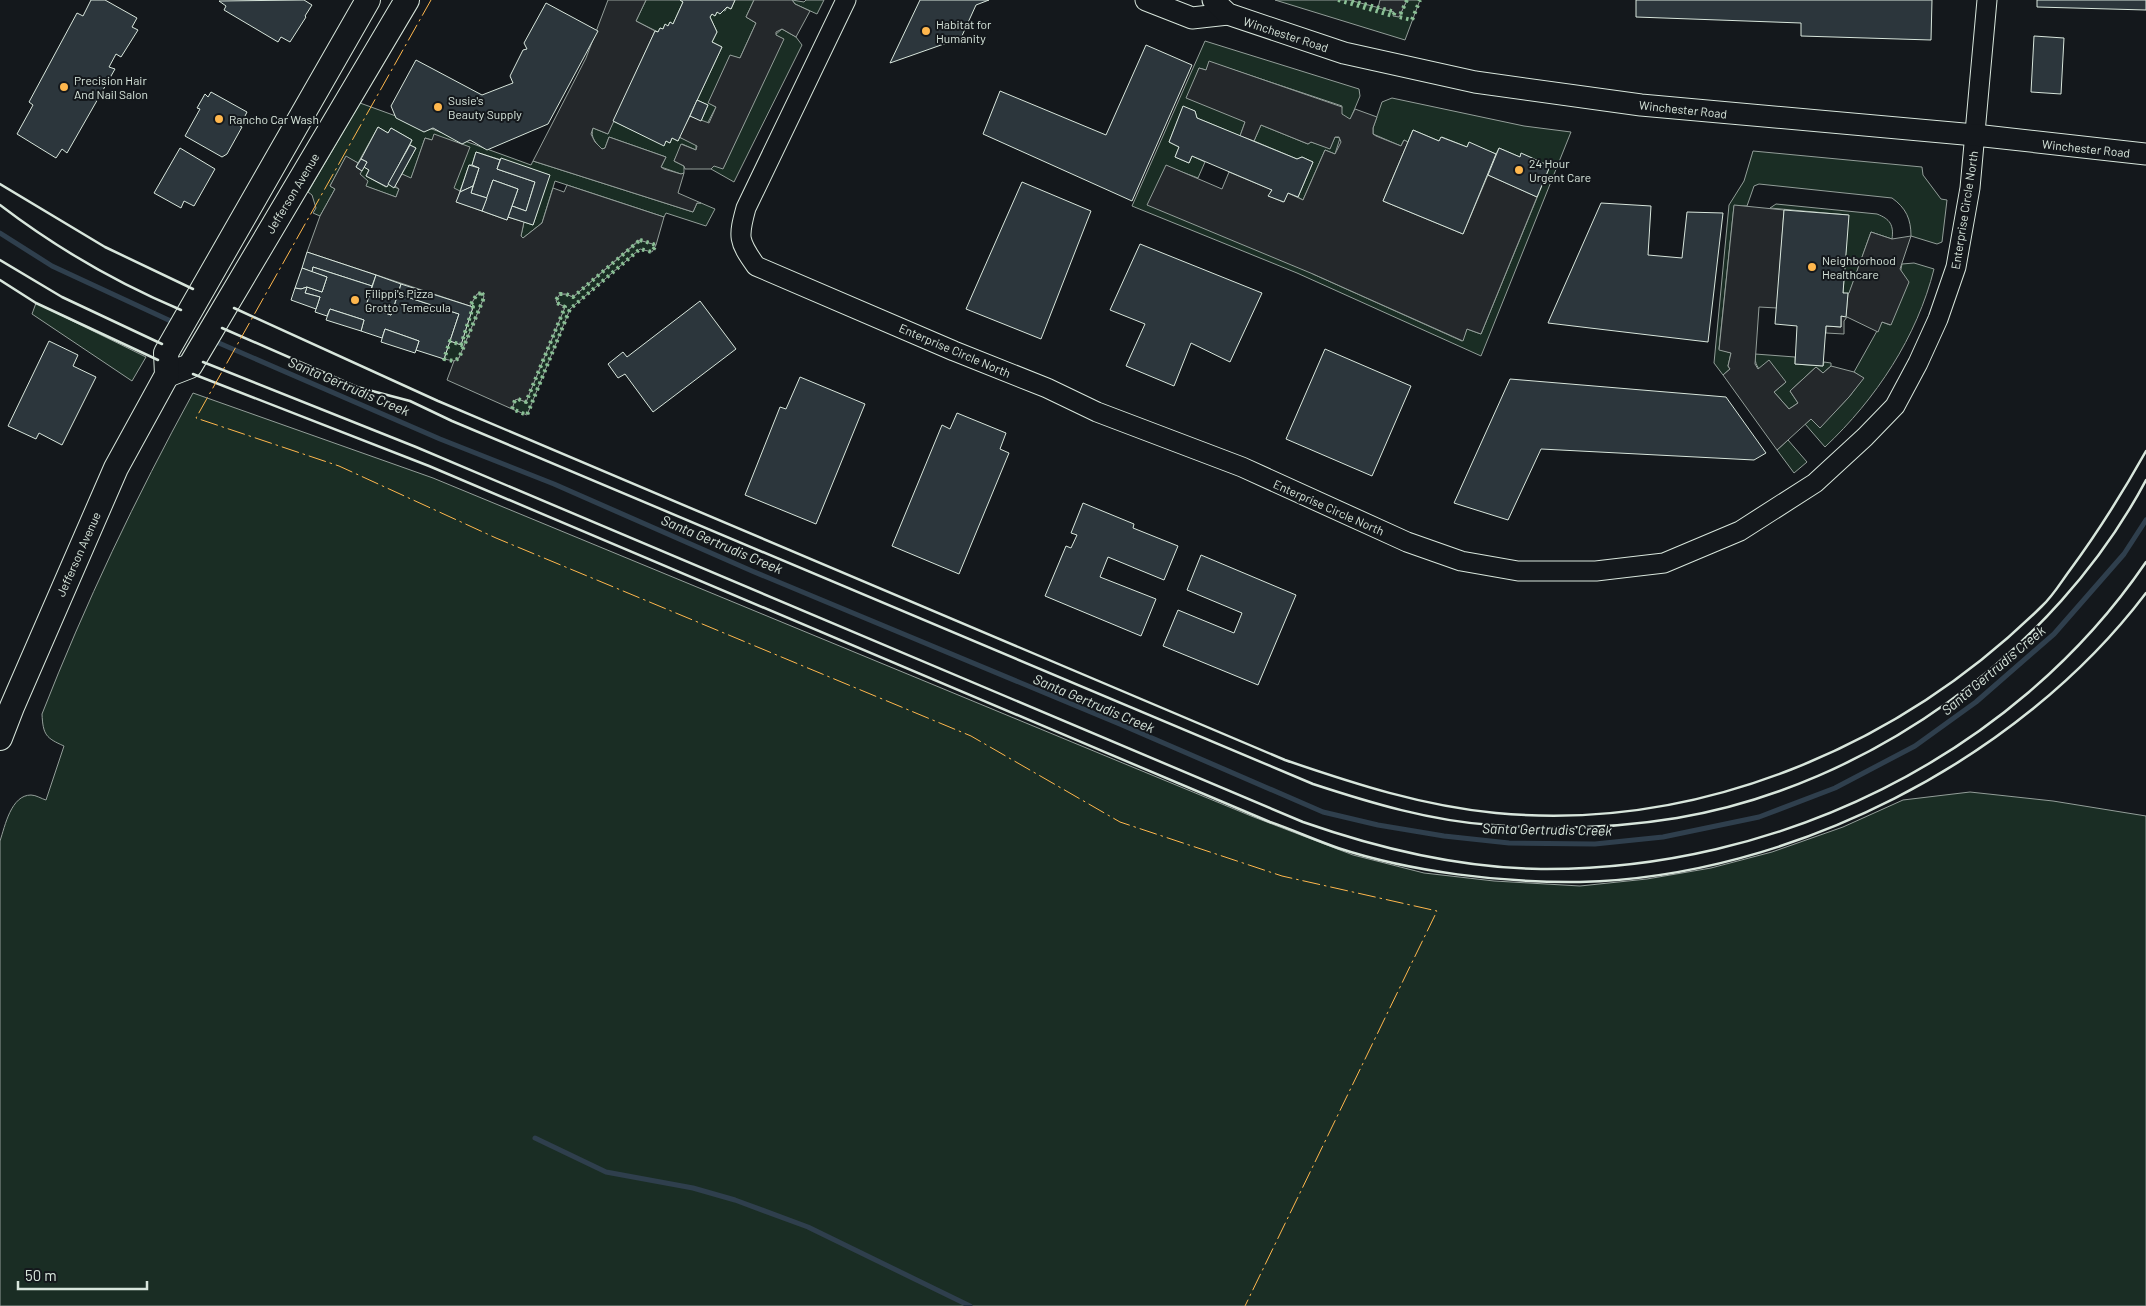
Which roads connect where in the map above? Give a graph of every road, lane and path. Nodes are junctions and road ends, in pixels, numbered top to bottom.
1 (407, 0) edge
2 (846, 0) edge
3 (1146, 0) edge
4 (1987, 0) edge
5 (1221, 7) edge
6 (363, 8) edge
7 (1975, 135) junction
8 (2146, 154) edge
9 (284, 206) junction
10 (216, 294) junction
11 (168, 375) junction
12 (0, 738) edge

1 - 9 main road, Jefferson Avenue
2 - 7 street, Enterprise Circle North
3 - 5 main road, Winchester Road
4 - 7 street, Enterprise Circle North
5 - 7 main road, Winchester Road
6 - 9 main road
6 - 10 main road, Jefferson Avenue
7 - 8 main road, Winchester Road
9 - 10 main road, Jefferson Avenue
10 - 11 main road, Jefferson Avenue
10 - 11 main road, Jefferson Avenue
11 - 12 main road, Jefferson Avenue

